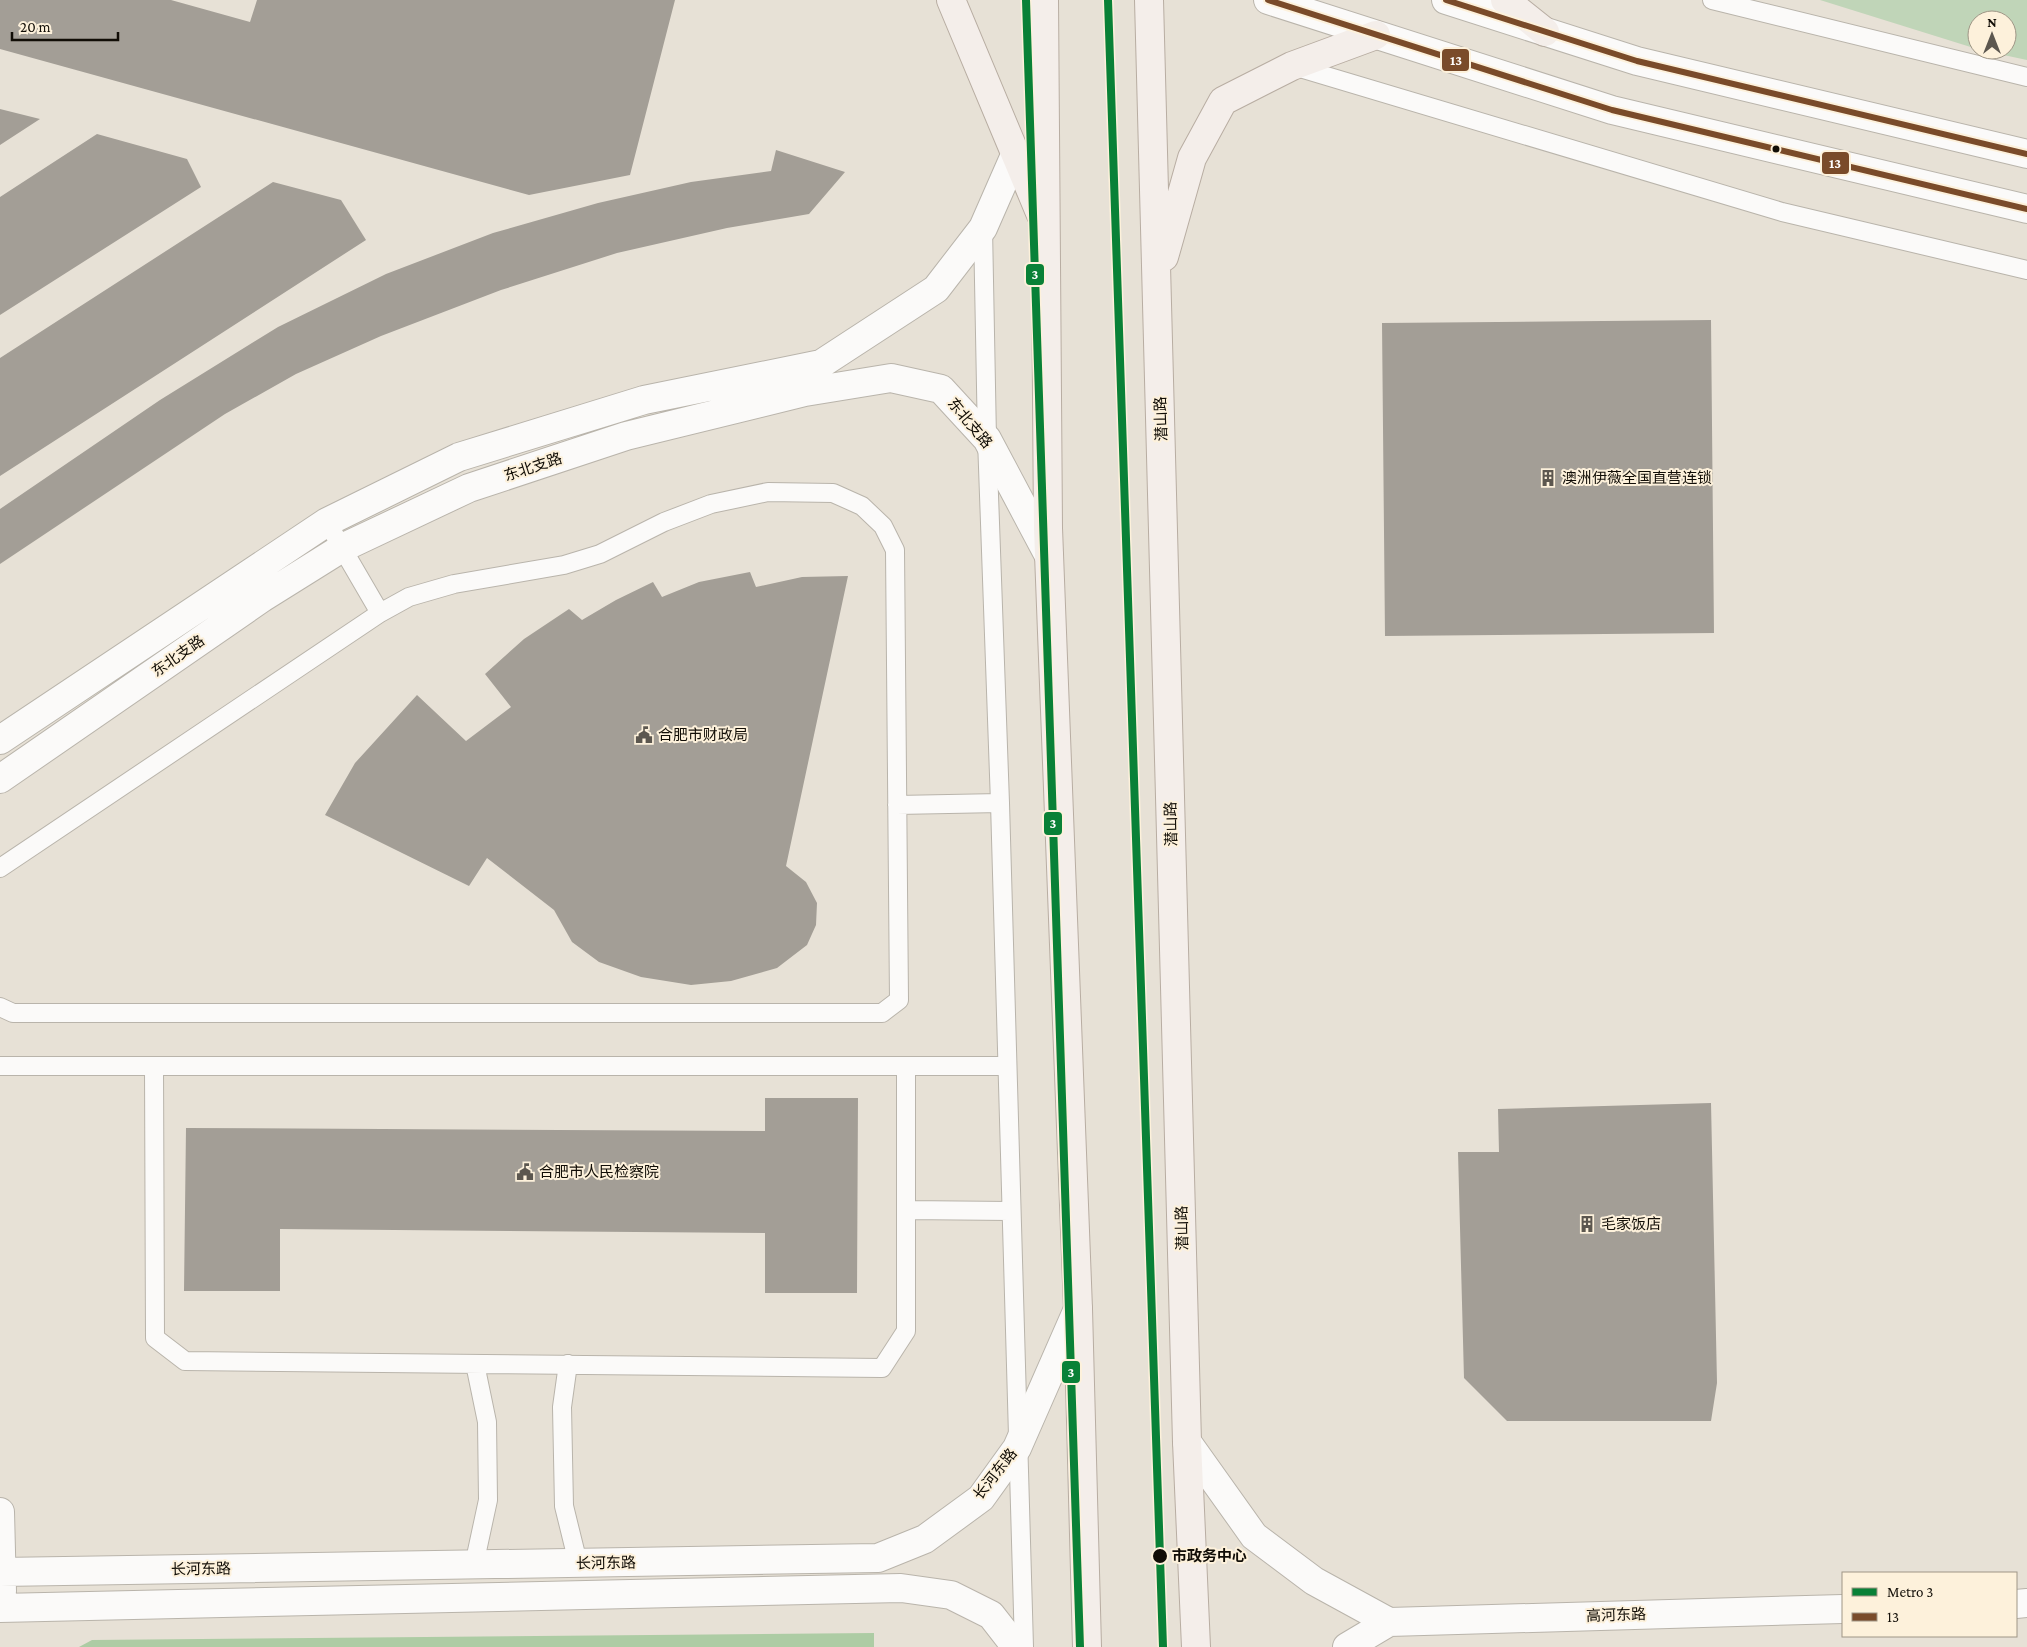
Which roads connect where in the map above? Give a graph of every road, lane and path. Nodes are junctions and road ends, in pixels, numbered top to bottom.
1 (951, 0) edge
2 (1044, 0) edge
3 (1149, 0) edge
4 (1268, 0) edge
5 (1446, 0) edge
6 (1506, 0) edge
7 (1712, 0) edge
8 (1545, 32) junction
9 (1376, 35) junction
10 (1292, 66) junction
11 (2027, 77) edge
12 (1015, 154) junction
13 (2027, 154) edge
14 (2027, 209) edge
15 (1046, 227) junction
16 (983, 228) junction
17 (2027, 270) edge
18 (1157, 282) junction
19 (987, 439) junction
20 (327, 522) junction
21 (342, 548) junction
22 (1049, 556) junction
23 (380, 613) junction
24 (0, 740) edge
25 (0, 779) edge
26 (1000, 804) junction
27 (897, 805) junction
28 (0, 868) edge
29 (0, 1007) edge
30 (0, 1066) edge
31 (154, 1066) junction
32 (906, 1066) junction
33 (1007, 1066) junction
34 (906, 1210) junction
35 (1010, 1211) junction
36 (1078, 1309) junction
37 (476, 1364) junction
38 (568, 1364) junction
39 (1188, 1442) junction
40 (1017, 1448) junction
41 (0, 1512) edge
42 (578, 1563) junction
43 (474, 1565) junction
44 (2, 1572) edge
45 (1842, 1609) edge
46 (1, 1613) edge
47 (1389, 1622) junction
48 (1016, 1647) edge
49 (1024, 1647) edge
50 (1087, 1647) edge
51 (1196, 1647) edge
52 (1347, 1647) edge

1 - 12 main road
2 - 15 main road
3 - 18 main road, 潜山路
4 - 9 street
5 - 8 street
6 - 8 main road
7 - 11 lane
8 - 13 street
9 - 10 main road
9 - 14 street
10 - 17 lane
10 - 18 main road
12 - 15 main road
12 - 16 street, 东北支路
15 - 22 main road
16 - 19 lane
16 - 20 street, 东北支路
18 - 39 main road, 潜山路
19 - 21 street, 东北支路
19 - 22 street, 东北支路
19 - 26 lane
20 - 21 lane
20 - 24 street, 东北支路
21 - 23 lane
21 - 25 street, 东北支路
22 - 36 main road
23 - 27 lane
23 - 28 lane
26 - 27 lane
26 - 33 lane
27 - 29 lane
30 - 31 lane
31 - 32 lane
31 - 37 lane
32 - 33 lane
32 - 34 lane
33 - 35 lane
34 - 35 lane
34 - 38 lane
35 - 40 lane
36 - 40 street, 长河东路
36 - 50 main road
37 - 38 lane
37 - 43 lane
38 - 42 lane
39 - 47 street
39 - 51 main road, 潜山路
40 - 42 street, 长河东路
40 - 49 lane
41 - 44 street
42 - 43 street, 长河东路
43 - 44 street, 长河东路
44 - 46 street
45 - 47 street, 高河东路
46 - 48 street
47 - 52 street

